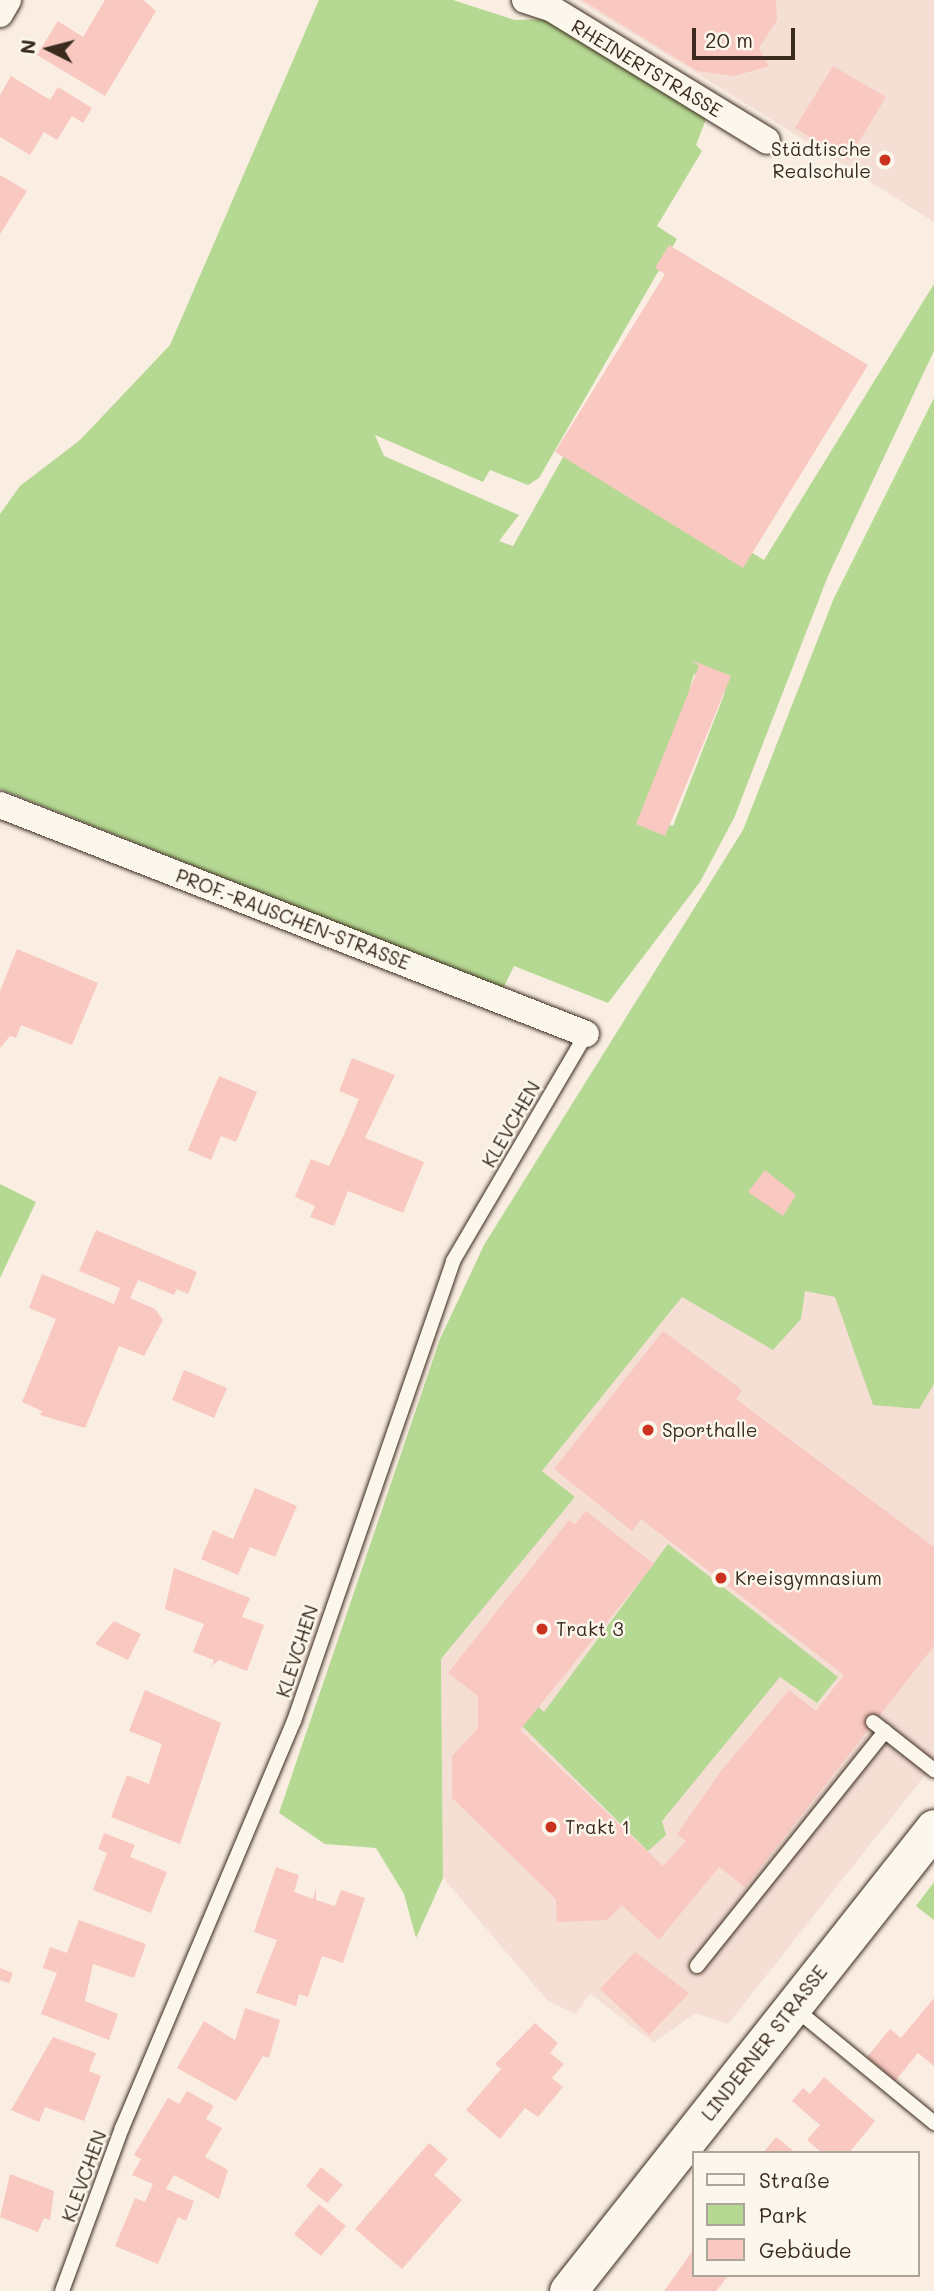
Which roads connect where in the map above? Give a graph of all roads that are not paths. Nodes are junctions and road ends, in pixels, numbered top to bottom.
1 (8, 0) edge
2 (525, 0) edge
3 (0, 13) edge
4 (767, 141) dead end
5 (0, 804) edge
6 (586, 1034) joint
7 (934, 1770) edge
8 (934, 1828) edge
9 (697, 1966) dead end
10 (793, 2007) junction
11 (934, 2123) edge
12 (62, 2291) edge
13 (568, 2291) edge

1 - 3 street
2 - 4 street, RHEINERTSTRASSE
5 - 6 street, PROF.-RAUSCHEN-STRASSE
6 - 12 lane, KLEVCHEN
7 - 9 lane
8 - 10 main road, LINDERNER STRASSE
10 - 11 lane
10 - 13 main road, LINDERNER STRASSE

